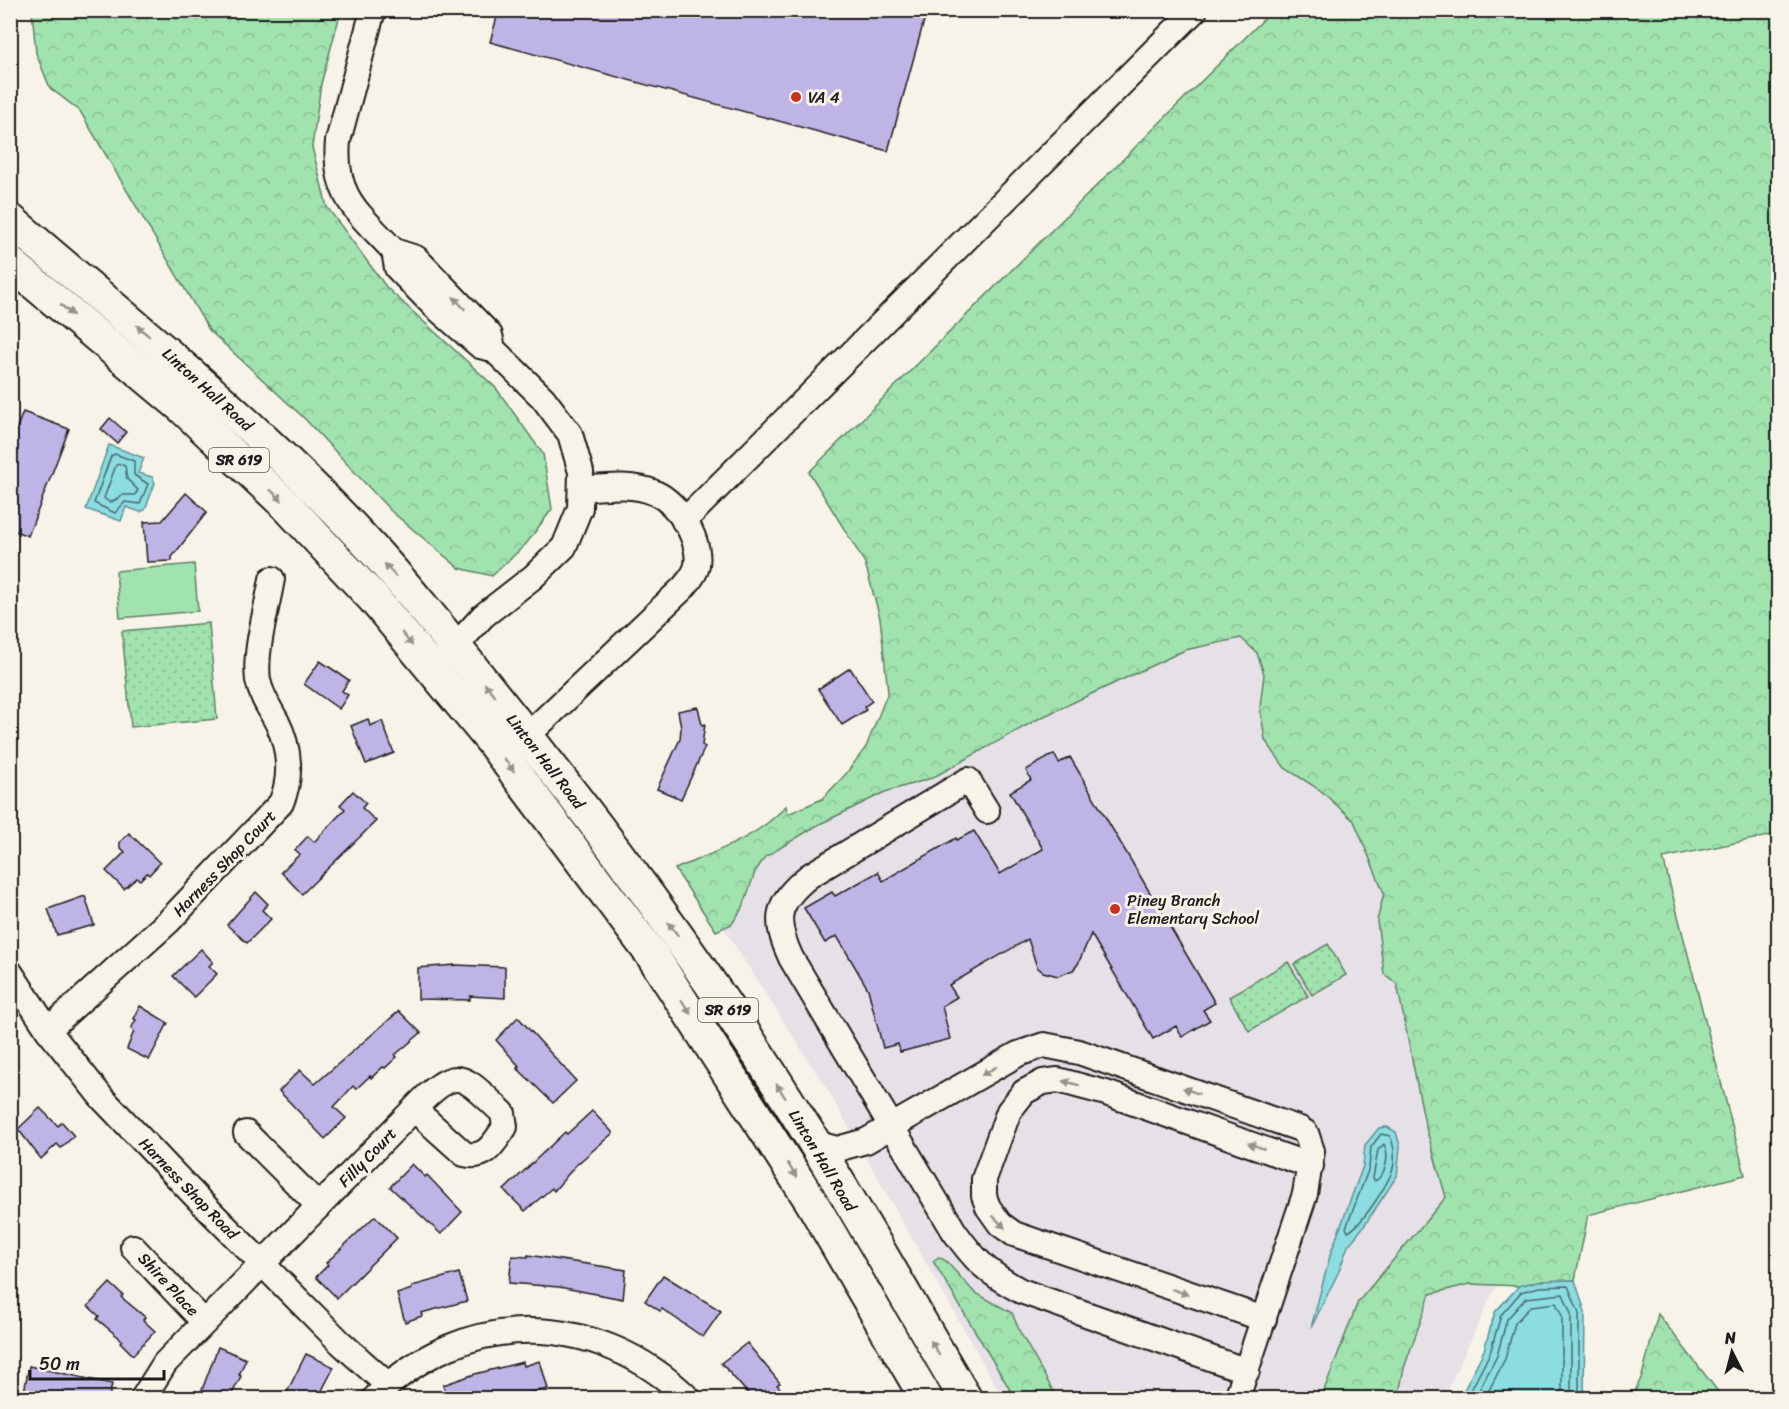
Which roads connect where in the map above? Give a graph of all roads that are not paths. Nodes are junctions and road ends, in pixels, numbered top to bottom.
1 (373, 10) edge
2 (1195, 10) edge
3 (10, 220) edge
4 (42, 248) junction
5 (14, 274) edge
6 (582, 489) junction
7 (684, 521) junction
8 (272, 579) dead end
9 (455, 646) junction
10 (434, 669) junction
11 (527, 736) junction
12 (987, 811) dead end
13 (10, 972) edge
14 (48, 1030) junction
15 (414, 1108) dead end
16 (891, 1128) junction
17 (246, 1133) dead end
18 (815, 1143) junction
19 (1311, 1166) junction
20 (319, 1206) junction
21 (134, 1247) dead end
22 (262, 1263) junction
23 (1264, 1319) junction
24 (204, 1322) junction
25 (1246, 1371) junction
26 (381, 1391) edge
27 (143, 1398) edge
28 (688, 1398) edge
29 (926, 1398) edge
30 (965, 1398) edge
31 (1237, 1398) edge

1 - 6 street
2 - 7 street
3 - 4 main road, Linton Hall Road / SR 619
4 - 5 street
9 -> 4 main road, Linton Hall Road / SR 619
5 -> 10 main road, Linton Hall Road / SR 619
6 - 7 street
6 - 9 street
7 - 11 street
8 - 14 street, Harness Shop Court
9 - 10 street
11 -> 9 main road, Linton Hall Road / SR 619
10 -> 29 main road, Linton Hall Road / SR 619
18 -> 11 main road, Linton Hall Road / SR 619
12 - 16 street
13 - 14 street, Harness Shop Road
14 - 22 street, Harness Shop Road
15 - 20 street, Filly Court
16 - 18 street
19 -> 16 street
16 - 25 street
17 - 20 street
30 -> 18 main road, Linton Hall Road / SR 619
19 - 23 street
19 -> 23 street
20 - 22 street, Filly Court
21 - 24 street, Shire Place
22 - 24 street, Shire Place
22 - 26 street, Harness Shop Road
23 - 25 street
24 - 27 street, Shire Place
25 - 31 street
26 - 28 street

